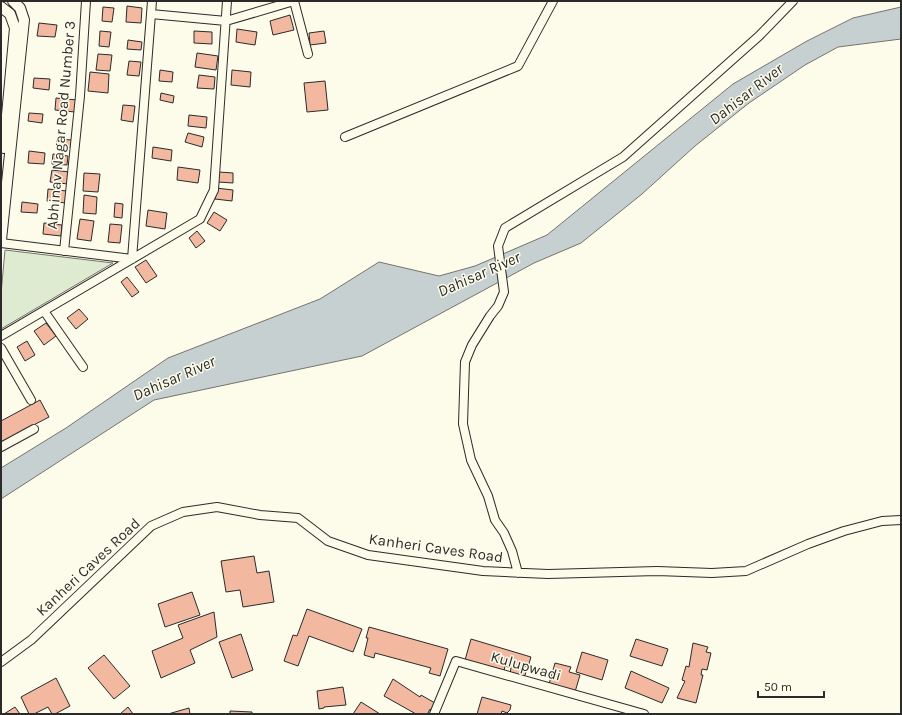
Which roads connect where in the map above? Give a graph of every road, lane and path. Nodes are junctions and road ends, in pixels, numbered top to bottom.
1 (13, 1) edge
2 (86, 1) edge
3 (152, 1) edge
4 (228, 1) edge
5 (553, 1) edge
6 (793, 1) edge
7 (1, 7) edge
8 (151, 14) junction
9 (226, 21) junction
10 (308, 54) dead end
11 (12, 95) junction
12 (345, 137) dead end
13 (1, 178) edge
14 (3, 192) edge
15 (1, 242) edge
16 (64, 251) junction
17 (132, 259) junction
18 (44, 311) junction
19 (1, 336) edge
20 (1, 348) edge
21 (83, 367) dead end
22 (31, 400) dead end
23 (34, 429) dead end
24 (1, 447) edge
25 (901, 520) edge
26 (518, 573) junction
27 (1, 662) edge
28 (436, 713) edge
29 (644, 714) edge

1 - 11 street
2 - 16 street, Abhinav Nagar Road Number 3
3 - 8 street
4 - 9 street
5 - 12 street
6 - 26 street
7 - 11 street
8 - 9 street
8 - 17 street
9 - 10 street
9 - 17 street
11 - 13 street
11 - 14 street
14 - 15 street
15 - 16 street
16 - 17 street
17 - 18 street
18 - 19 street
18 - 21 street
20 - 22 street
23 - 24 street
25 - 26 street, Kanheri Caves Road
26 - 27 street, Kanheri Caves Road
28 - 29 street, Kulupwadi

